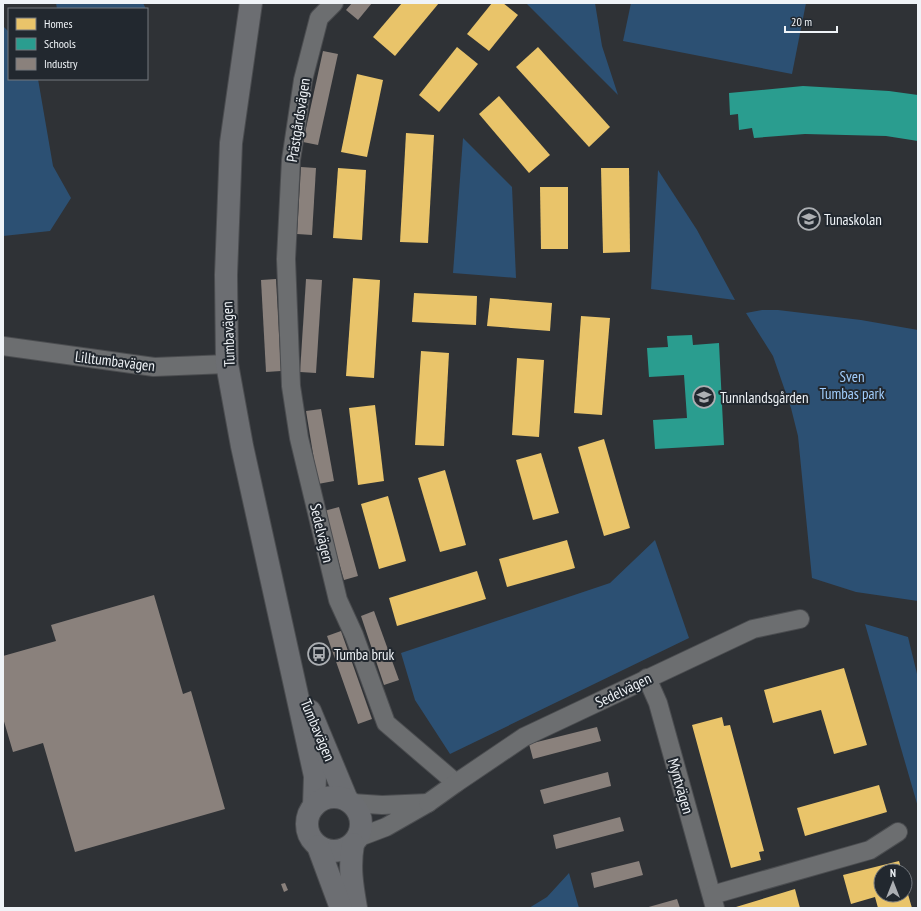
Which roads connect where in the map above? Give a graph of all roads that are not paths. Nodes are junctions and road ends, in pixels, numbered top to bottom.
1 (251, 3) edge
2 (334, 3) edge
3 (287, 244) joint
4 (3, 346) edge
5 (228, 364) junction
6 (800, 619) dead end
7 (288, 661) junction
8 (647, 678) junction
9 (456, 783) junction
10 (349, 801) junction
11 (428, 803) junction
12 (314, 806) junction
13 (898, 832) dead end
14 (355, 841) junction
15 (318, 846) junction
16 (714, 901) edge
17 (341, 908) edge
18 (356, 908) edge

1 - 5 main road, Tumbavägen
2 - 3 street, Prästgårdsvägen
3 - 9 street, Sedelvägen
4 - 5 street, Lilltumbavägen
5 - 7 main road, Tumbavägen
6 - 8 street, Sedelvägen
7 - 10 main road, Tumbavägen
7 - 12 main road, Tumbavägen
8 - 9 street, Sedelvägen
8 - 16 street, Myntvägen
9 - 11 street, Sedelvägen
10 - 11 street
10 - 12 main road
10 - 14 main road
11 - 14 street, Sedelvägen
12 - 15 main road
13 - 16 street, Myntvägen
14 - 15 main road
14 - 18 main road
15 - 17 main road

